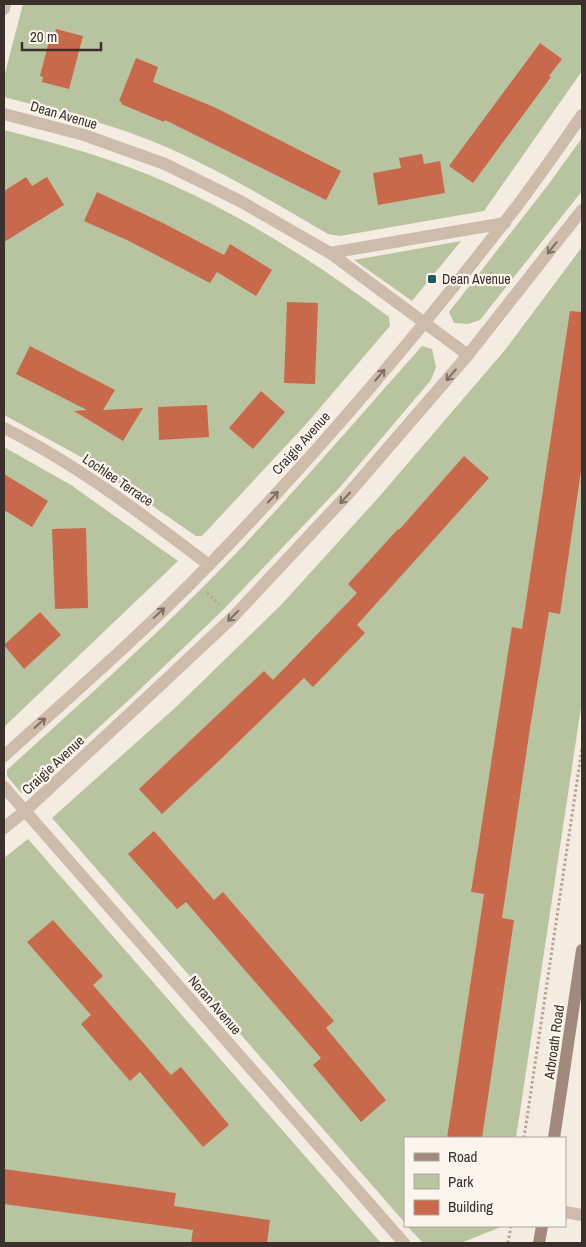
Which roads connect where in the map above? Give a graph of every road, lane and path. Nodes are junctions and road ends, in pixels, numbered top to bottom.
1 (5, 4) edge
2 (4, 9) edge
3 (4, 114) edge
4 (582, 115) edge
5 (582, 210) edge
6 (504, 223) junction
7 (330, 253) junction
8 (475, 260) junction
9 (517, 293) junction
10 (425, 322) junction
11 (468, 355) junction
12 (4, 428) edge
13 (209, 565) junction
14 (194, 580) junction
15 (233, 617) junction
16 (582, 748) edge
17 (4, 756) edge
18 (4, 787) edge
19 (25, 811) junction
20 (4, 828) edge
21 (582, 950) edge
22 (524, 1137) edge
23 (554, 1137) edge
24 (566, 1212) edge
25 (582, 1215) edge
26 (511, 1227) edge
27 (542, 1227) edge
28 (404, 1243) edge
29 (508, 1243) edge
30 (539, 1243) edge

1 - 2 street
3 - 7 street, Dean Avenue
4 - 6 street, Craigie Avenue
5 -> 9 street, Craigie Avenue
6 - 7 street
6 - 8 street, Craigie Avenue
7 - 10 street, Dean Avenue
8 - 9 path
8 - 10 street, Craigie Avenue
9 - 11 street, Craigie Avenue
10 - 11 street, Dean Avenue
13 -> 10 street, Craigie Avenue
11 -> 15 street, Craigie Avenue
12 - 13 street, Lochlee Terrace
13 - 14 street, Craigie Avenue
14 - 15 path
17 -> 14 street, Craigie Avenue
15 - 19 street, Craigie Avenue
16 - 22 path
18 - 19 street, Noran Avenue
19 - 20 street, Craigie Avenue
19 - 28 street, Noran Avenue
21 - 23 main road, Arbroath Road
24 - 25 street
26 - 29 path
27 - 30 main road

